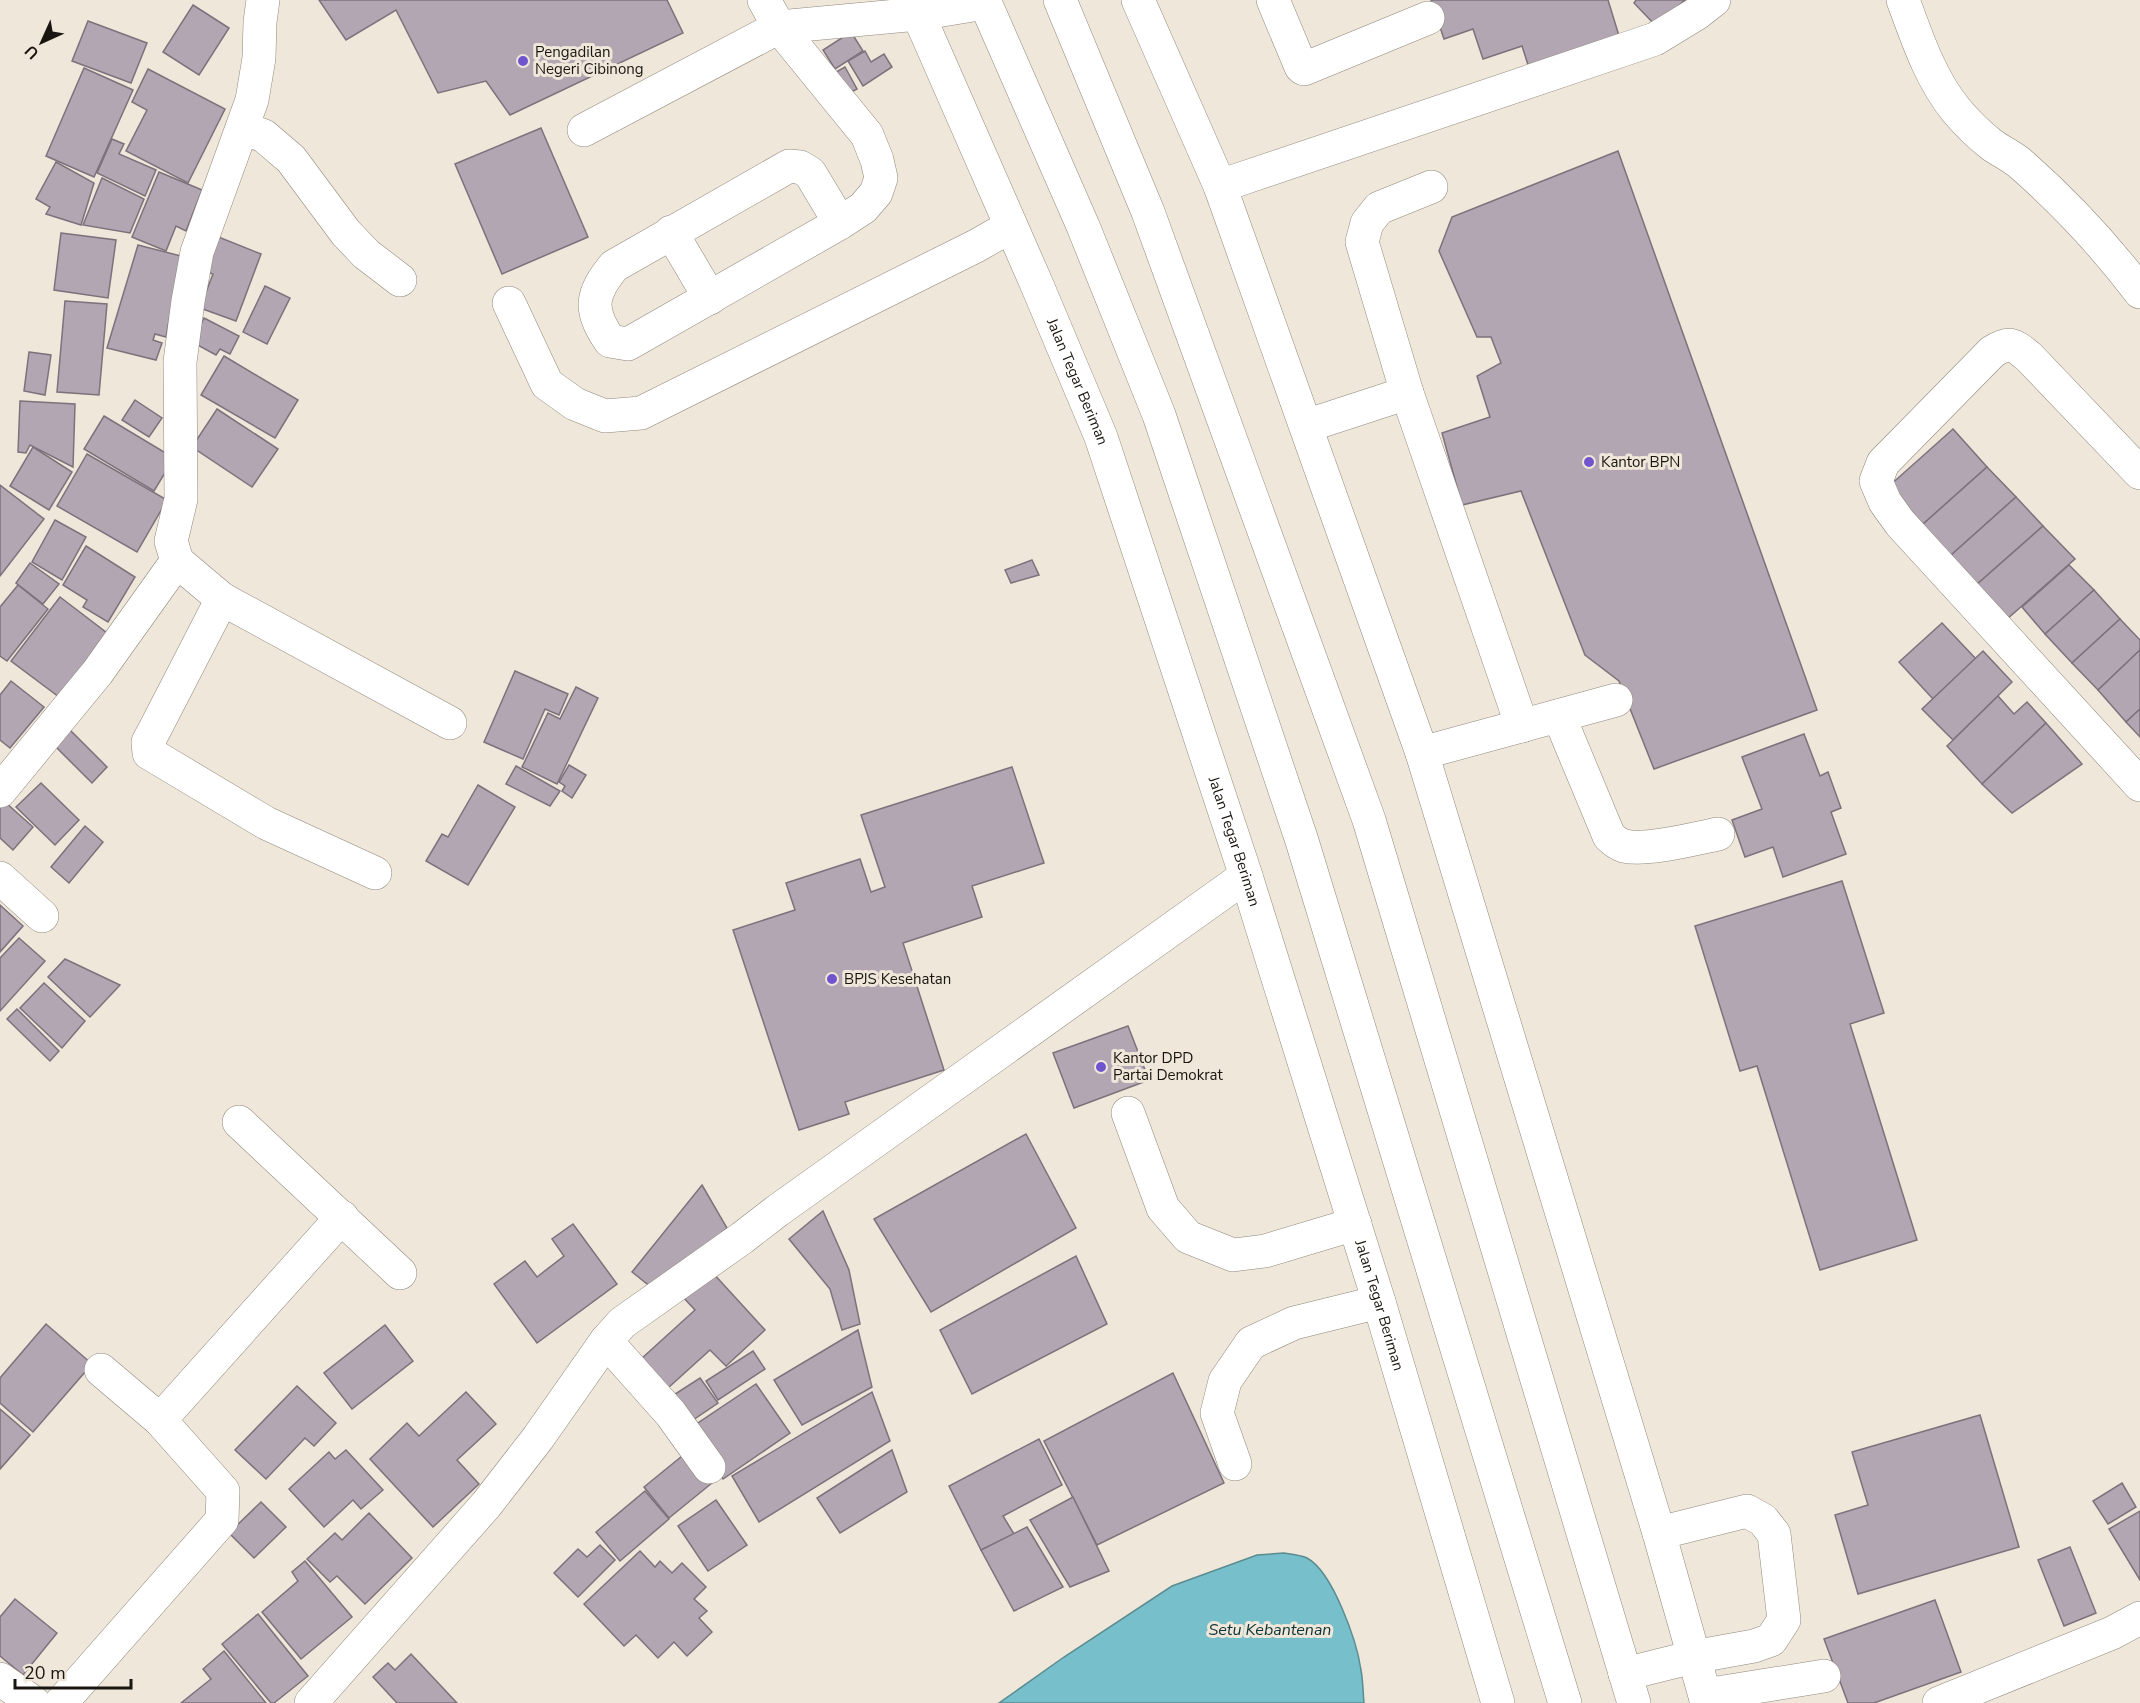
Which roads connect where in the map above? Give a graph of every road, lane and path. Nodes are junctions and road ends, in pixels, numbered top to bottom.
1 (263, 0) edge
2 (1060, 0) edge
3 (1138, 0) edge
4 (1273, 0) edge
5 (1714, 0) edge
6 (1903, 0) edge
7 (984, 1) edge
8 (915, 7) edge
9 (772, 14) edge
10 (1428, 18) dead end
11 (243, 128) junction
12 (584, 130) dead end
13 (1220, 186) junction
14 (1431, 187) dead end
15 (840, 224) junction
16 (1011, 226) junction
17 (671, 232) junction
18 (400, 280) dead end
19 (2140, 292) edge
20 (710, 298) junction
21 (509, 303) dead end
22 (1407, 393) junction
23 (1306, 426) junction
24 (2140, 473) edge
25 (177, 561) junction
26 (222, 598) junction
27 (1616, 699) dead end
28 (1559, 716) junction
29 (450, 723) dead end
30 (1522, 726) junction
31 (1422, 753) junction
32 (2140, 785) edge
33 (0, 791) edge
34 (1718, 834) dead end
35 (375, 873) dead end
36 (1246, 876) junction
37 (0, 878) edge
38 (42, 916) dead end
39 (1128, 1113) dead end
40 (239, 1122) dead end
41 (342, 1217) junction
42 (1355, 1224) junction
43 (400, 1273) dead end
44 (1379, 1302) junction
45 (606, 1341) junction
46 (101, 1370) dead end
47 (160, 1420) junction
48 (1235, 1464) dead end
49 (709, 1467) dead end
50 (1659, 1533) junction
51 (2140, 1618) edge
52 (1693, 1657) junction
53 (1824, 1676) dead end
54 (0, 1679) edge
55 (1630, 1689) edge
56 (1706, 1699) edge
57 (34, 1703) edge
58 (61, 1703) edge
59 (312, 1703) edge
60 (1498, 1703) edge
61 (1565, 1703) edge
62 (1939, 1703) edge

1 - 11 main road
2 - 55 main road
3 - 13 main road
4 - 10 main road
5 - 13 main road
6 - 19 main road
7 - 8 main road
7 - 61 main road
8 - 9 main road
8 - 16 main road, Jalan Tegar Beriman
9 - 12 main road
9 - 15 main road
11 - 18 main road
11 - 25 main road
13 - 23 main road
14 - 22 main road
15 - 17 main road
15 - 20 main road
16 - 21 main road
16 - 36 main road, Jalan Tegar Beriman
17 - 20 main road
17 - 20 main road
22 - 23 main road
22 - 30 main road
23 - 31 main road
24 - 32 main road
25 - 26 main road
25 - 33 main road
26 - 29 main road
26 - 35 main road
27 - 28 main road
28 - 30 main road
28 - 34 main road
30 - 31 main road
31 - 50 main road
36 - 42 main road, Jalan Tegar Beriman
36 - 45 main road
37 - 38 main road
39 - 42 main road
40 - 41 main road
41 - 43 main road
41 - 47 main road
42 - 44 main road, Jalan Tegar Beriman
44 - 48 main road
44 - 60 main road, Jalan Tegar Beriman
45 - 49 main road
45 - 59 main road
46 - 47 main road
47 - 58 main road
50 - 52 main road
50 - 52 main road
51 - 62 main road
52 - 55 main road
52 - 56 main road
53 - 56 main road
54 - 57 main road

